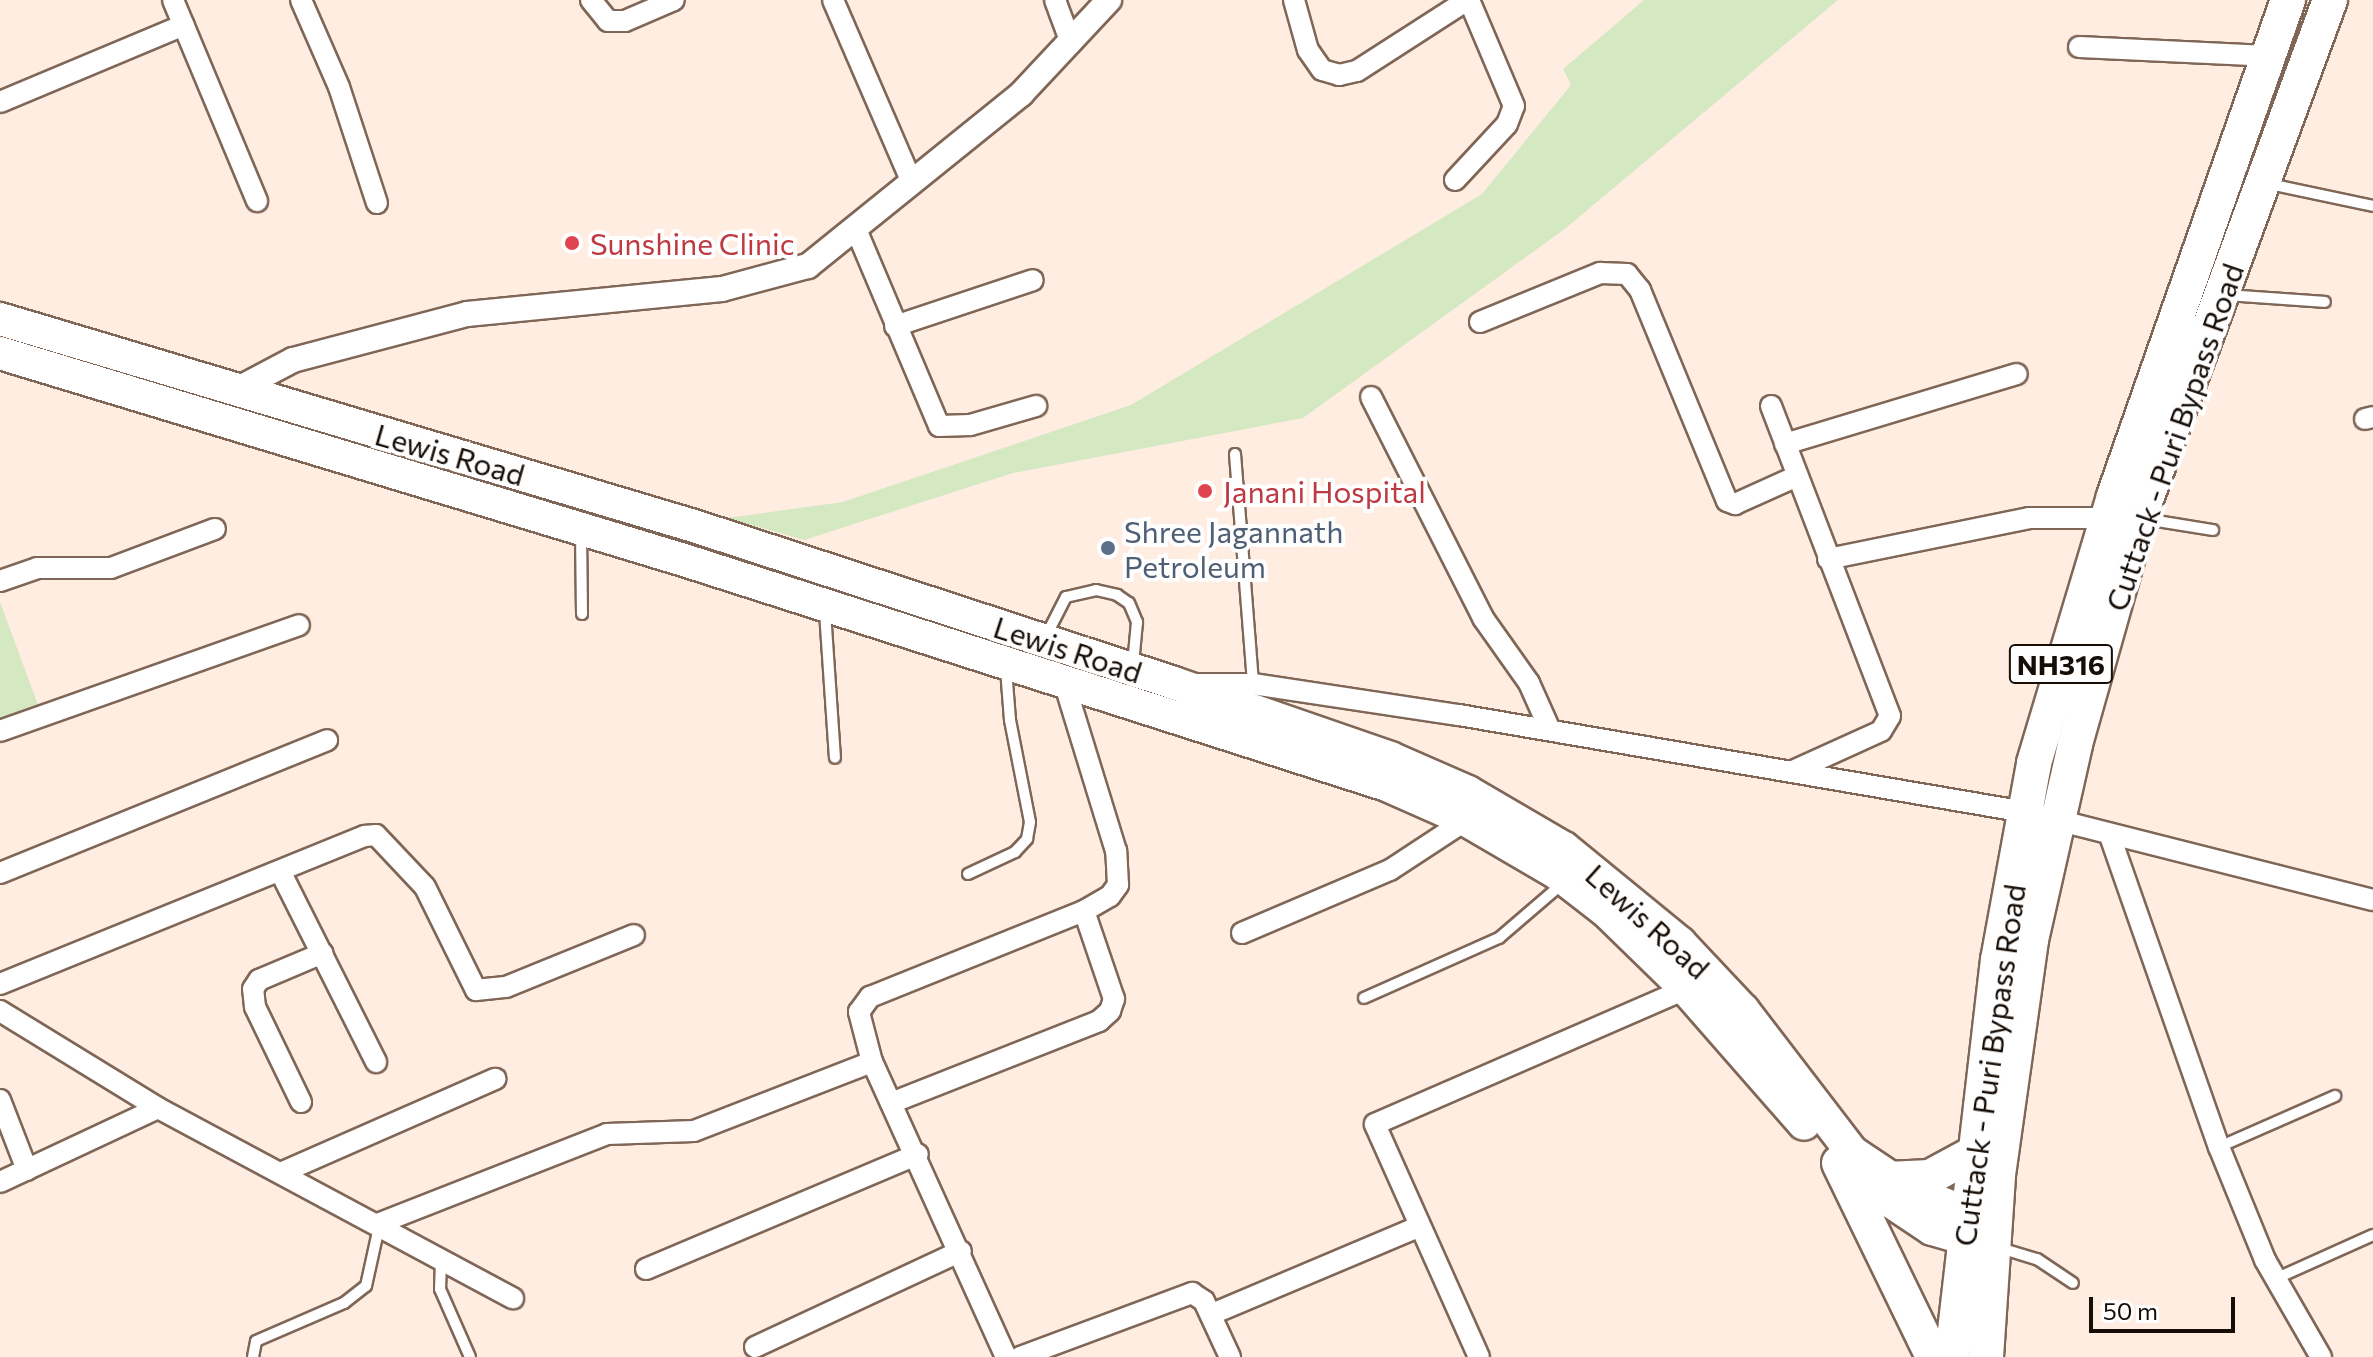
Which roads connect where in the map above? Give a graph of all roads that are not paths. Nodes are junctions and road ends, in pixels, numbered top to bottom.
1 (173, 0) edge
2 (301, 0) edge
3 (591, 0) edge
4 (674, 0) edge
5 (833, 0) edge
6 (1055, 0) edge
7 (1109, 0) edge
8 (1294, 0) edge
9 (1468, 0) edge
10 (2288, 0) edge
11 (2330, 0) edge
12 (184, 25) junction
13 (1071, 43) junction
14 (2079, 47) dead end
15 (2268, 56) junction
16 (0, 102) edge
17 (911, 180) junction
18 (1455, 180) dead end
19 (2264, 183) junction
20 (257, 201) dead end
21 (377, 203) dead end
22 (2373, 206) edge
23 (855, 227) junction
24 (1033, 280) dead end
25 (2222, 294) junction
26 (2325, 302) dead end
27 (0, 319) edge
28 (1480, 322) dead end
29 (895, 326) junction
30 (0, 353) edge
31 (2017, 374) dead end
32 (236, 390) junction
33 (1371, 397) dead end
34 (1036, 406) dead end
35 (1771, 406) dead end
36 (364, 428) junction
37 (1785, 444) junction
38 (1235, 454) dead end
39 (357, 461) junction
40 (1797, 476) junction
41 (2123, 518) junction
42 (581, 528) junction
43 (215, 529) dead end
44 (2213, 530) dead end
45 (1828, 559) junction
46 (0, 581) edge
47 (825, 606) junction
48 (582, 614) dead end
49 (299, 625) dead end
50 (1027, 657) junction
51 (1063, 679) junction
52 (1126, 683) junction
53 (1174, 683) junction
54 (1253, 684) junction
55 (1550, 730) junction
56 (0, 731) edge
57 (327, 740) dead end
58 (835, 758) dead end
59 (1792, 772) junction
60 (2025, 812) junction
61 (1466, 820) junction
62 (2060, 820) junction
63 (2110, 836) junction
64 (280, 871) junction
65 (0, 873) edge
66 (968, 874) dead end
67 (1566, 880) junction
68 (2373, 900) edge
69 (1084, 911) junction
70 (1242, 933) dead end
71 (634, 935) dead end
72 (323, 953) junction
73 (0, 984) edge
74 (1686, 989) junction
75 (1364, 998) dead end
76 (0, 1011) edge
77 (376, 1062) dead end
78 (872, 1062) junction
79 (495, 1079) dead end
80 (2335, 1096) dead end
81 (0, 1100) edge
82 (301, 1102) dead end
83 (891, 1103) junction
84 (158, 1108) junction
85 (2219, 1147) junction
86 (1974, 1153) junction
87 (918, 1154) junction
88 (1839, 1163) junction
89 (27, 1170) junction
90 (283, 1172) junction
91 (1887, 1179) junction
92 (0, 1182) edge
93 (380, 1223) junction
94 (1418, 1227) junction
95 (1981, 1229) junction
96 (2373, 1235) edge
97 (961, 1251) junction
98 (441, 1261) junction
99 (646, 1269) dead end
100 (2275, 1279) junction
101 (2073, 1283) dead end
102 (513, 1298) dead end
103 (1212, 1314) junction
104 (755, 1347) dead end
105 (253, 1357) edge
106 (470, 1357) edge
107 (1005, 1357) edge
108 (1020, 1357) edge
109 (1230, 1357) edge
110 (1479, 1357) edge
111 (1933, 1357) edge
112 (1952, 1357) edge
113 (1986, 1357) edge
114 (2321, 1357) edge

1 - 12 street
2 - 21 street
3 - 4 street
5 - 17 street
6 - 13 street
7 - 13 street
8 - 9 street
9 - 18 street
10 - 15 highway, Cuttack - Puri Bypass Road / NH316
11 - 19 highway, Cuttack - Puri Bypass Road / NH316
12 - 16 street
12 - 20 street
13 - 17 street
14 - 15 street
15 - 41 highway, Cuttack - Puri Bypass Road / NH316
17 - 23 street
19 - 22 lane
19 - 25 highway, Cuttack - Puri Bypass Road / NH316
23 - 29 street
23 - 32 street
24 - 29 street
25 - 26 lane
25 - 41 highway, Cuttack - Puri Bypass Road / NH316
27 - 32 main road, Lewis Road
28 - 40 street
29 - 34 street
30 - 39 main road, Lewis Road
31 - 37 street
32 - 36 main road, Lewis Road
33 - 55 street
35 - 37 street
36 - 39 main road
36 - 50 main road, Lewis Road
37 - 40 street
38 - 54 lane
39 - 42 main road, Lewis Road
40 - 45 street
41 - 44 lane
41 - 45 street
41 - 60 highway, Cuttack - Puri Bypass Road / NH316
41 - 62 highway, Cuttack - Puri Bypass Road / NH316
42 - 47 main road, Lewis Road
42 - 48 lane
43 - 46 street
45 - 59 street
47 - 50 main road, Lewis Road
47 - 58 lane
49 - 56 street
50 - 51 main road, Lewis Road
50 - 52 main road, Lewis Road
50 - 52 lane
50 - 66 lane
51 - 52 main road, Lewis Road
51 - 69 street
52 - 53 main road, Lewis Road
52 - 61 main road, Lewis Road
53 - 54 street
53 - 91 main road, Lewis Road
54 - 55 street
55 - 59 street
57 - 65 street
59 - 60 street
60 - 62 street
60 - 86 highway, Cuttack - Puri Bypass Road / NH316
61 - 67 main road, Lewis Road
61 - 70 street
62 - 63 street
62 - 95 highway, Cuttack - Puri Bypass Road / NH316
63 - 68 street
63 - 85 street
64 - 71 street
64 - 72 street
64 - 73 street
67 - 74 main road, Lewis Road
67 - 75 lane
69 - 78 street
69 - 83 street
72 - 77 street
72 - 82 street
74 - 88 main road, Lewis Road
74 - 94 street
76 - 84 street
78 - 83 street
78 - 93 street
79 - 90 street
80 - 85 lane
81 - 89 street
83 - 87 street
84 - 89 street
84 - 90 street
85 - 100 street
86 - 91 highway
86 - 95 highway, Cuttack - Puri Bypass Road / NH316
87 - 97 street
87 - 99 street
88 - 95 main road, Lewis Road
88 - 111 highway
89 - 92 street
90 - 93 street
91 - 95 main road, Lewis Road
93 - 98 street
93 - 105 lane
94 - 103 street
94 - 110 street
95 - 101 lane
95 - 112 highway, Cuttack - Puri Bypass Road / NH316
95 - 113 highway, Cuttack - Puri Bypass Road / NH316
96 - 100 lane
97 - 104 street
97 - 107 street
98 - 102 street
98 - 106 lane
100 - 114 street
103 - 108 street
103 - 109 street

